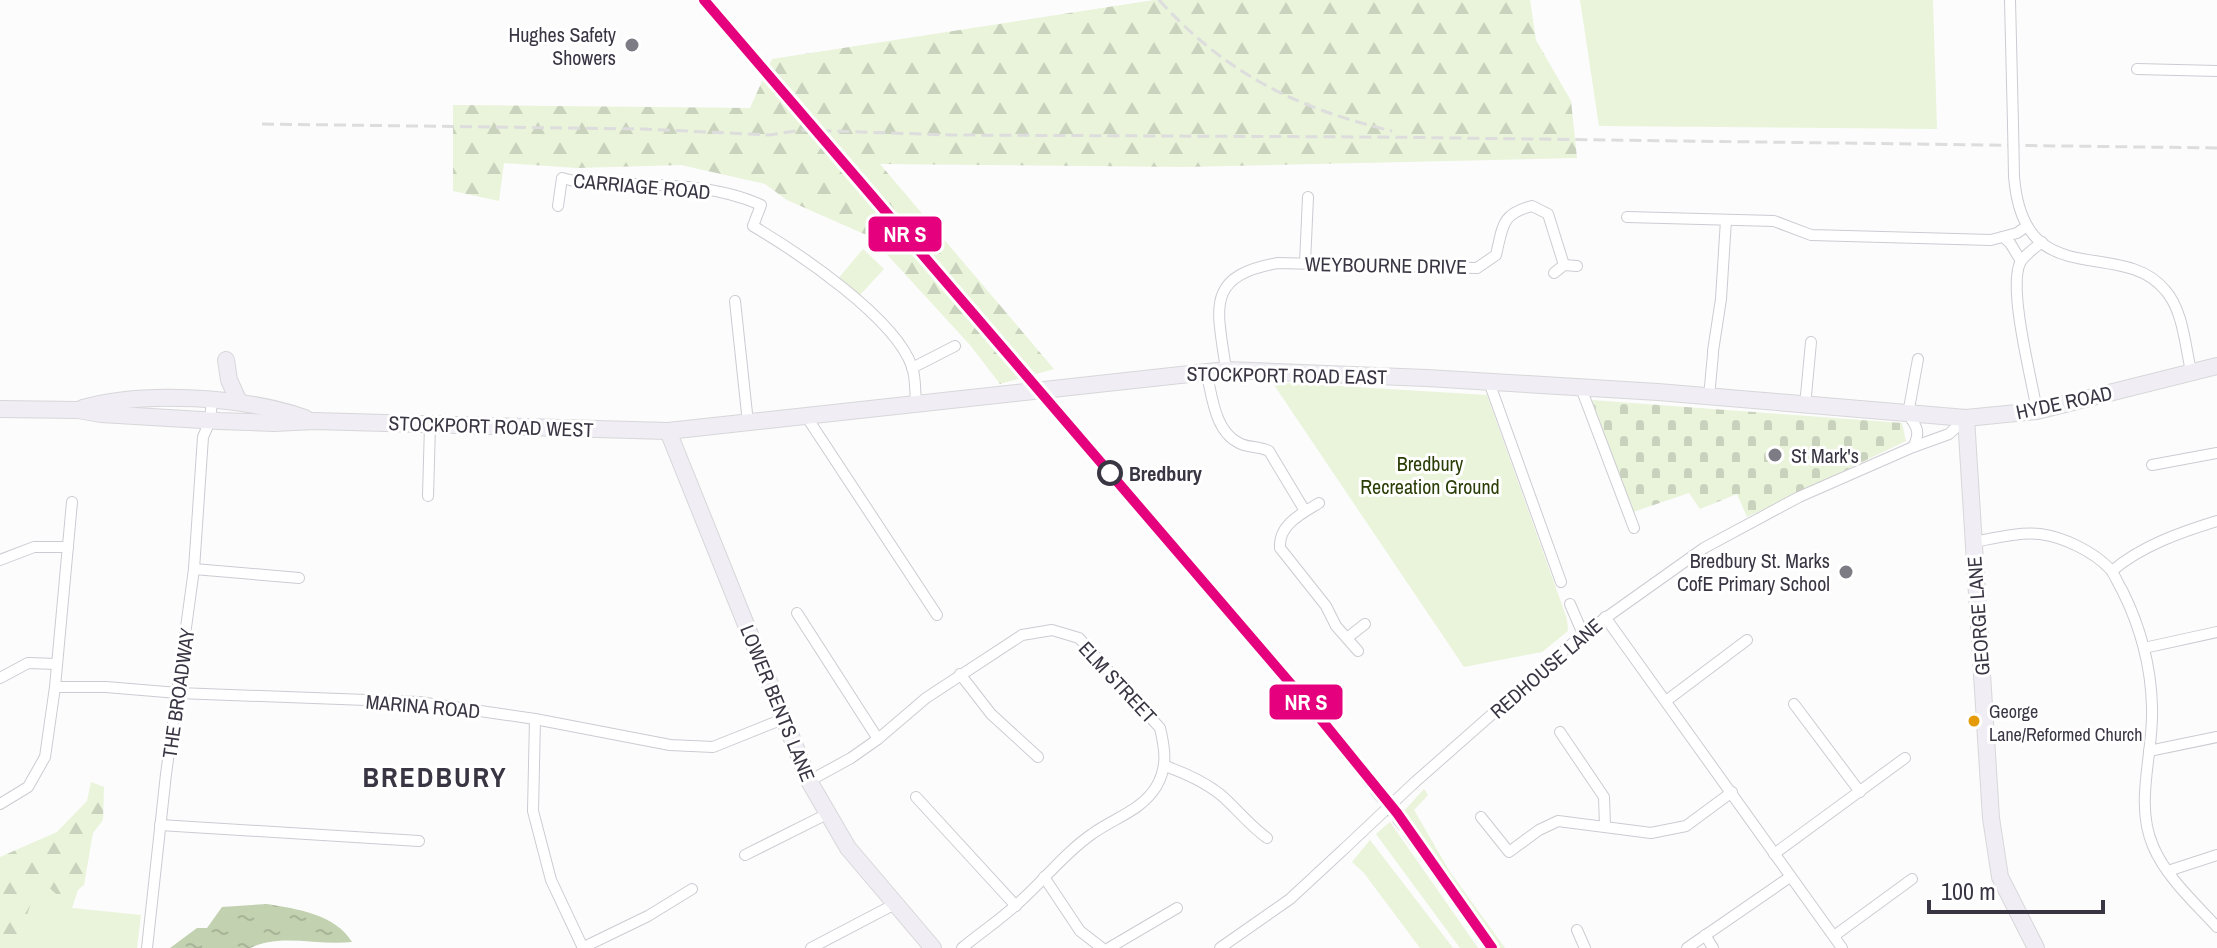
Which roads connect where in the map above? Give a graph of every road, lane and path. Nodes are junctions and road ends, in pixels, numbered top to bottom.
1 (2010, 0) edge
2 (2137, 69) dead end
3 (2217, 71) edge
4 (1308, 197) dead end
5 (558, 206) dead end
6 (1627, 217) dead end
7 (1726, 220) junction
8 (2027, 226) junction
9 (2003, 237) junction
10 (2042, 242) junction
11 (2021, 261) junction
12 (1305, 263) junction
13 (1564, 265) junction
14 (1577, 266) dead end
15 (1554, 273) dead end
16 (735, 301) dead end
17 (1811, 342) dead end
18 (955, 346) dead end
19 (1918, 359) dead end
20 (226, 360) dead end
21 (2217, 366) edge
22 (912, 368) junction
23 (1226, 370) junction
24 (1206, 371) junction
25 (2191, 371) junction
26 (1489, 382) junction
27 (1581, 388) junction
28 (1709, 397) junction
29 (204, 400) junction
30 (239, 402) junction
31 (916, 404) junction
32 (1805, 406) junction
33 (0, 409) edge
34 (78, 410) junction
35 (2037, 411) junction
36 (1908, 414) junction
37 (806, 416) junction
38 (1966, 418) junction
39 (314, 421) junction
40 (748, 423) junction
41 (430, 425) junction
42 (202, 426) junction
43 (668, 431) junction
44 (1913, 447) junction
45 (2217, 453) edge
46 (2152, 465) dead end
47 (428, 496) dead end
48 (72, 502) dead end
49 (1319, 503) dead end
50 (1305, 511) junction
51 (2217, 521) edge
52 (1634, 528) dead end
53 (1974, 542) junction
54 (68, 547) junction
55 (0, 560) edge
56 (194, 569) junction
57 (2112, 571) junction
58 (299, 578) dead end
59 (1561, 582) dead end
60 (1570, 604) dead end
61 (797, 613) dead end
62 (937, 615) dead end
63 (1605, 617) junction
64 (1365, 624) dead end
65 (2217, 632) edge
66 (1583, 634) junction
67 (1347, 638) junction
68 (1747, 640) dead end
69 (2144, 648) junction
70 (1358, 651) dead end
71 (57, 664) junction
72 (960, 674) junction
73 (0, 678) edge
74 (55, 687) junction
75 (178, 693) junction
76 (1666, 701) junction
77 (1794, 704) dead end
78 (535, 719) junction
79 (783, 719) junction
80 (1560, 732) dead end
81 (2217, 737) edge
82 (878, 739) junction
83 (2149, 751) junction
84 (1038, 757) dead end
85 (1905, 758) dead end
86 (1165, 766) junction
87 (809, 781) junction
88 (1732, 792) junction
89 (1860, 792) junction
90 (916, 797) dead end
91 (0, 804) edge
92 (827, 814) junction
93 (1481, 817) dead end
94 (160, 825) junction
95 (1605, 826) junction
96 (1267, 838) dead end
97 (419, 841) dead end
98 (1774, 854) junction
99 (745, 855) dead end
100 (2217, 855) edge
101 (2168, 871) junction
102 (1044, 877) junction
103 (1790, 877) junction
104 (1912, 879) dead end
105 (692, 889) dead end
106 (895, 904) junction
107 (1016, 906) junction
108 (1177, 908) dead end
109 (2217, 927) edge
110 (1577, 930) dead end
111 (1705, 935) junction
112 (1834, 936) junction
113 (147, 948) edge
114 (582, 948) edge
115 (811, 948) edge
116 (933, 948) edge
117 (962, 948) edge
118 (1102, 948) edge
119 (1109, 948) edge
120 (1220, 948) edge
121 (1585, 948) edge
122 (1687, 948) edge
123 (1713, 948) edge
124 (1842, 948) edge
125 (2036, 948) edge

1 - 8 street, bridge
2 - 3 street
4 - 12 street
5 - 22 street, CARRIAGE ROAD
6 - 7 street
7 - 9 street
7 - 28 street
8 - 9 street
8 - 10 street
9 - 11 street
10 - 11 street
10 - 25 street
11 - 35 street
12 - 13 street, WEYBOURNE DRIVE
12 - 23 street, WEYBOURNE DRIVE
13 - 14 street
13 - 15 street
16 - 40 street
17 - 32 street
18 - 22 street
19 - 36 street
20 - 30 main road
21 - 25 main road, HYDE ROAD
22 - 31 street, CARRIAGE ROAD
23 - 24 main road, STOCKPORT ROAD EAST
23 - 26 main road, STOCKPORT ROAD EAST
24 - 31 main road, STOCKPORT ROAD EAST
24 - 50 street
25 - 35 main road, HYDE ROAD
26 - 27 main road, STOCKPORT ROAD EAST
26 - 59 street
27 - 28 main road, STOCKPORT ROAD EAST
27 - 52 street
28 - 32 main road, STOCKPORT ROAD EAST
29 - 30 main road, STOCKPORT ROAD WEST
29 - 34 main road, STOCKPORT ROAD WEST
29 - 42 street, THE BROADWAY
30 - 39 main road, STOCKPORT ROAD WEST
31 - 37 main road, STOCKPORT ROAD EAST
32 - 36 main road, STOCKPORT ROAD EAST
33 - 34 main road, STOCKPORT ROAD WEST
34 - 42 main road, STOCKPORT ROAD WEST
35 - 38 main road, HYDE ROAD
36 - 38 main road, HYDE ROAD
36 - 44 street
37 - 40 main road, STOCKPORT ROAD EAST
37 - 62 street
38 - 44 street, REDHOUSE LANE
38 - 53 main road, GEORGE LANE
39 - 41 main road, STOCKPORT ROAD WEST
39 - 42 main road, STOCKPORT ROAD WEST
40 - 43 main road, STOCKPORT ROAD EAST
41 - 43 main road, STOCKPORT ROAD WEST
41 - 47 street
42 - 56 street, THE BROADWAY
43 - 79 main road, LOWER BENTS LANE
44 - 63 street, REDHOUSE LANE
45 - 46 street
48 - 54 street
49 - 50 street
50 - 67 street
51 - 57 street
53 - 57 street
53 - 125 main road, GEORGE LANE
54 - 55 street
54 - 71 street
56 - 58 street
56 - 75 street, THE BROADWAY
57 - 69 street
60 - 66 street
61 - 82 street
63 - 66 street, REDHOUSE LANE
63 - 76 street
64 - 67 street
65 - 69 street
66 - 120 street, REDHOUSE LANE, bridge
67 - 70 street
68 - 76 street
69 - 83 street
71 - 73 street
71 - 74 street
72 - 82 street, ELM STREET
72 - 84 street
72 - 86 street, ELM STREET
74 - 75 street, MARINA ROAD
74 - 91 street
75 - 78 street, MARINA ROAD
75 - 94 street, THE BROADWAY
76 - 88 street
77 - 89 street
78 - 79 street, MARINA ROAD
78 - 114 street
79 - 87 main road, LOWER BENTS LANE
80 - 95 street
81 - 83 street
82 - 87 street, ELM STREET
83 - 101 street
85 - 89 street
86 - 96 street
86 - 102 street
87 - 92 main road, LOWER BENTS LANE
88 - 95 street
88 - 98 street
89 - 98 street
90 - 107 street
92 - 99 street
92 - 106 main road, LOWER BENTS LANE
93 - 95 street
94 - 97 street
94 - 113 street, THE BROADWAY
98 - 103 street
100 - 101 street
101 - 109 street
102 - 107 street
102 - 118 street
103 - 111 street
103 - 112 street
104 - 112 street
105 - 114 street
106 - 115 street
106 - 116 main road, LOWER BENTS LANE
107 - 117 street
108 - 119 street
110 - 121 street
111 - 122 street
111 - 123 street
112 - 124 street

